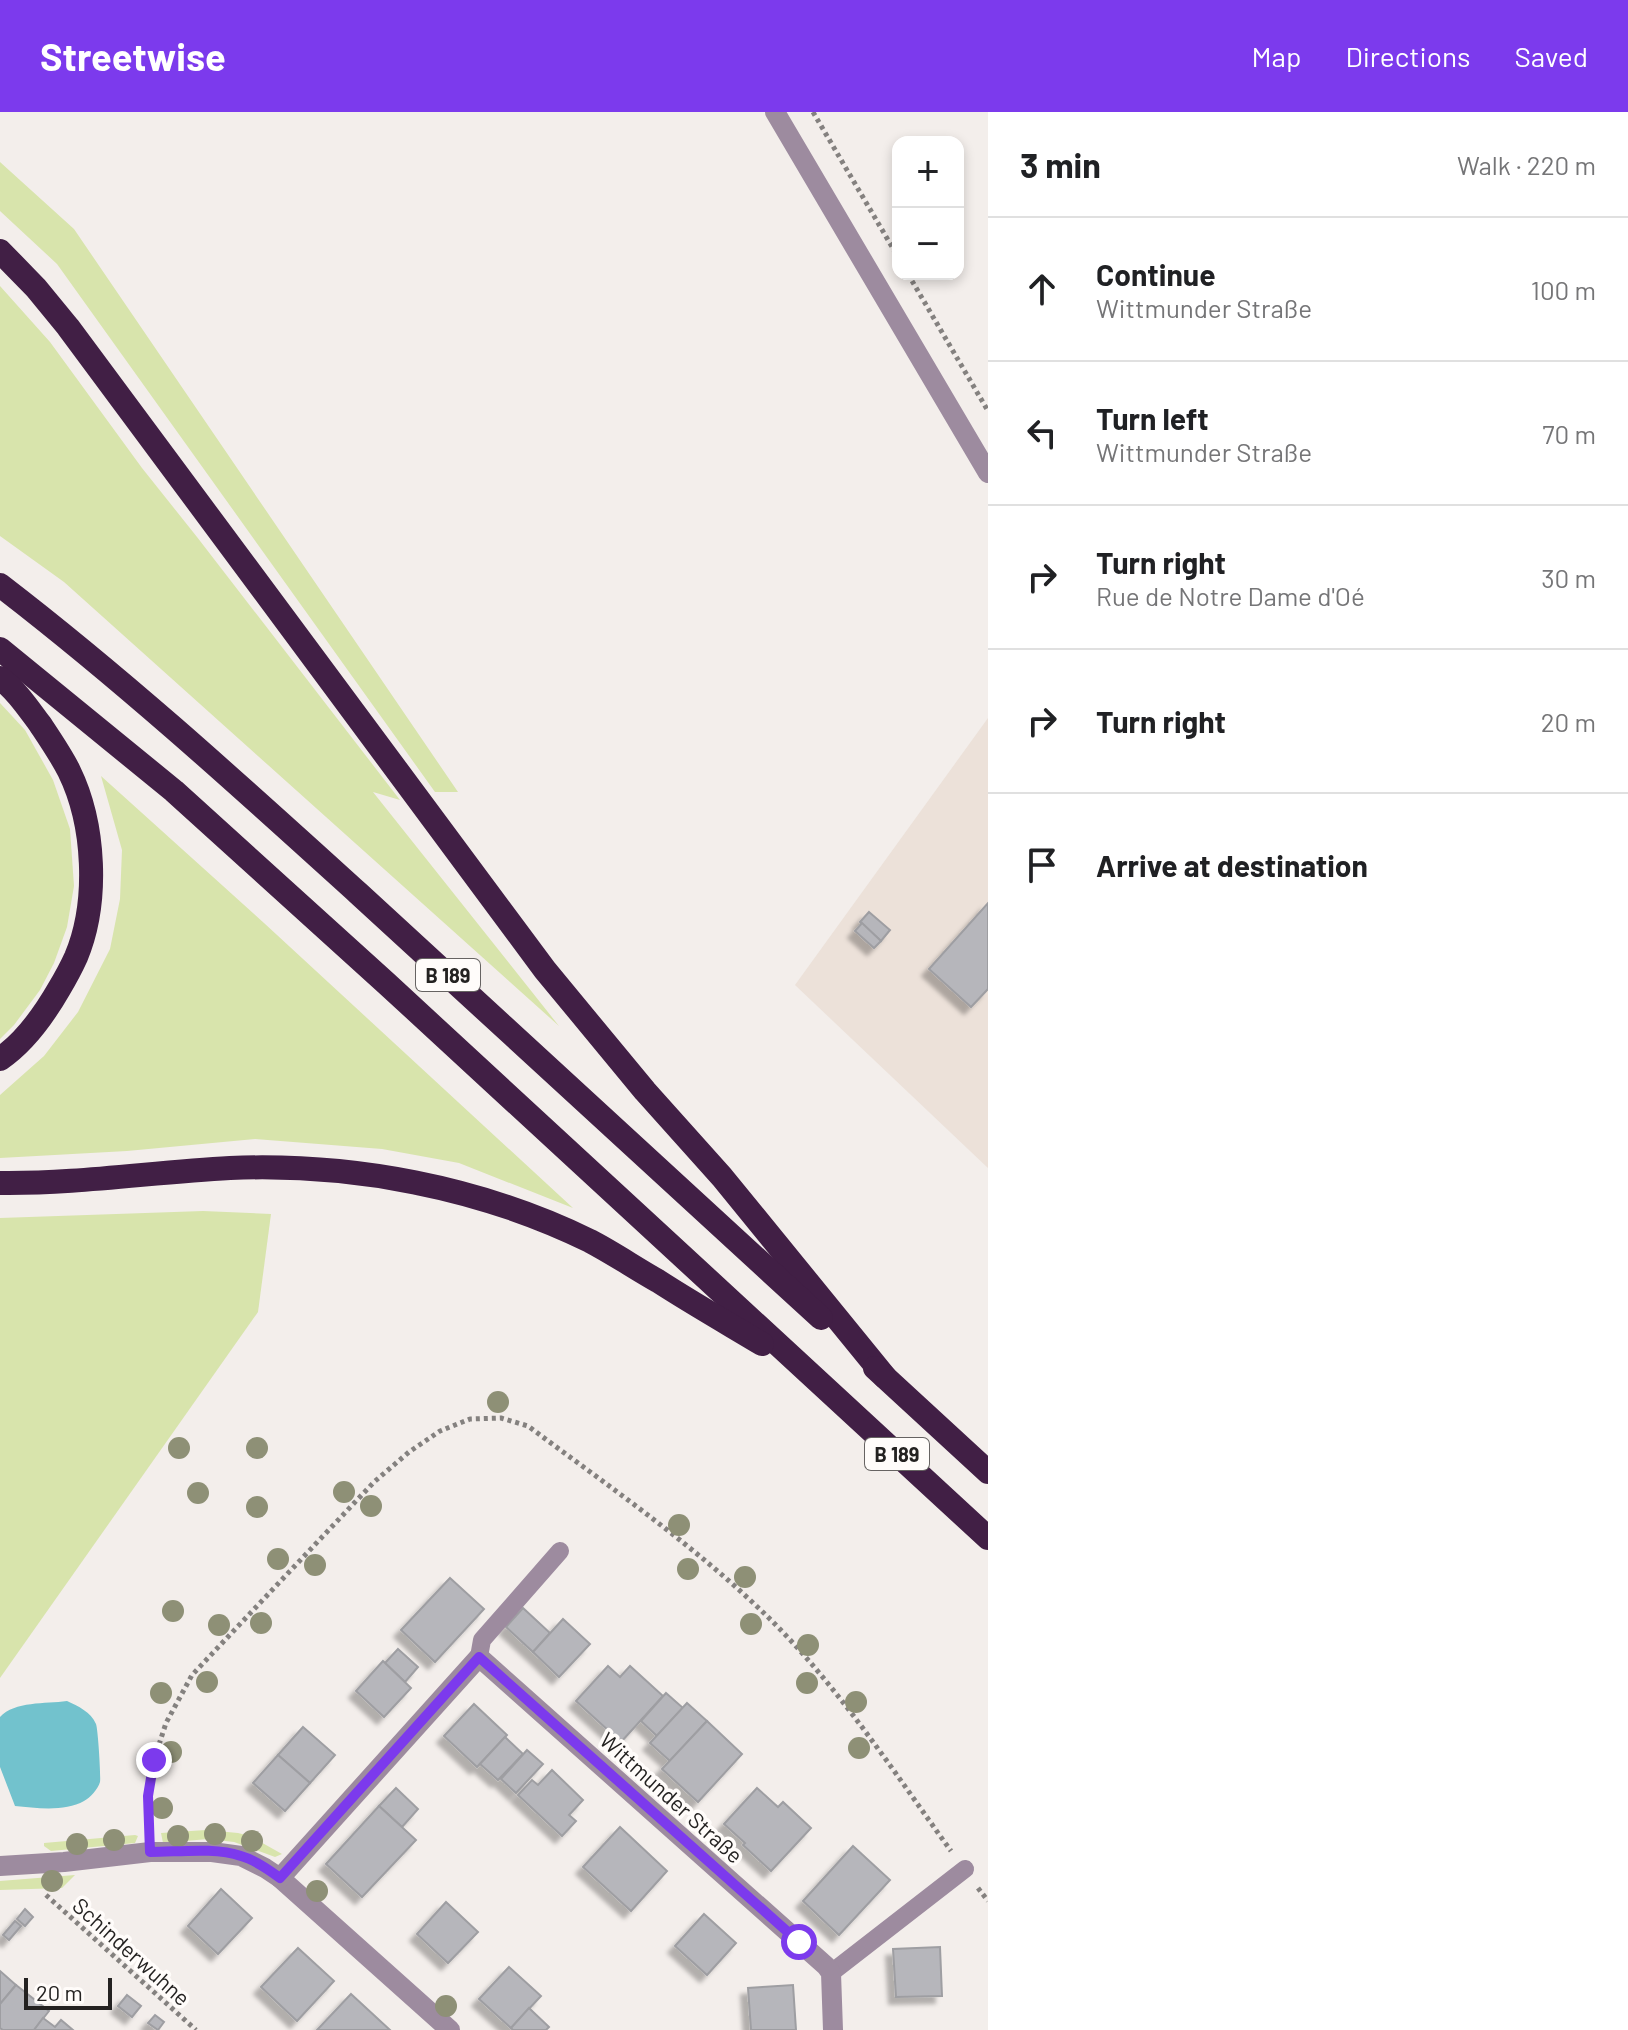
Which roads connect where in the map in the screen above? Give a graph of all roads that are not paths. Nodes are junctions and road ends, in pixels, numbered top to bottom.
1 (775, 112) edge
2 (0, 251) edge
3 (988, 473) edge
4 (0, 585) edge
5 (0, 649) edge
6 (0, 678) edge
7 (0, 1059) edge
8 (0, 1183) edge
9 (805, 1369) junction
10 (885, 1377) junction
11 (988, 1472) edge
12 (988, 1538) edge
13 (560, 1551) dead end
14 (479, 1657) junction
15 (0, 1866) edge
16 (965, 1869) road end
17 (280, 1878) junction
18 (831, 1973) junction
19 (450, 2030) edge
20 (833, 2030) edge

1 - 3 street
2 - 10 highway
4 - 10 highway, B 189
5 - 9 highway, B 189
6 - 7 highway
8 - 9 highway
9 - 12 highway, B 189
10 - 11 highway, B 189
13 - 14 lane
14 - 17 street
14 - 18 street, Wittmunder Straße
15 - 17 street
16 - 18 lane
17 - 19 street
18 - 20 street

